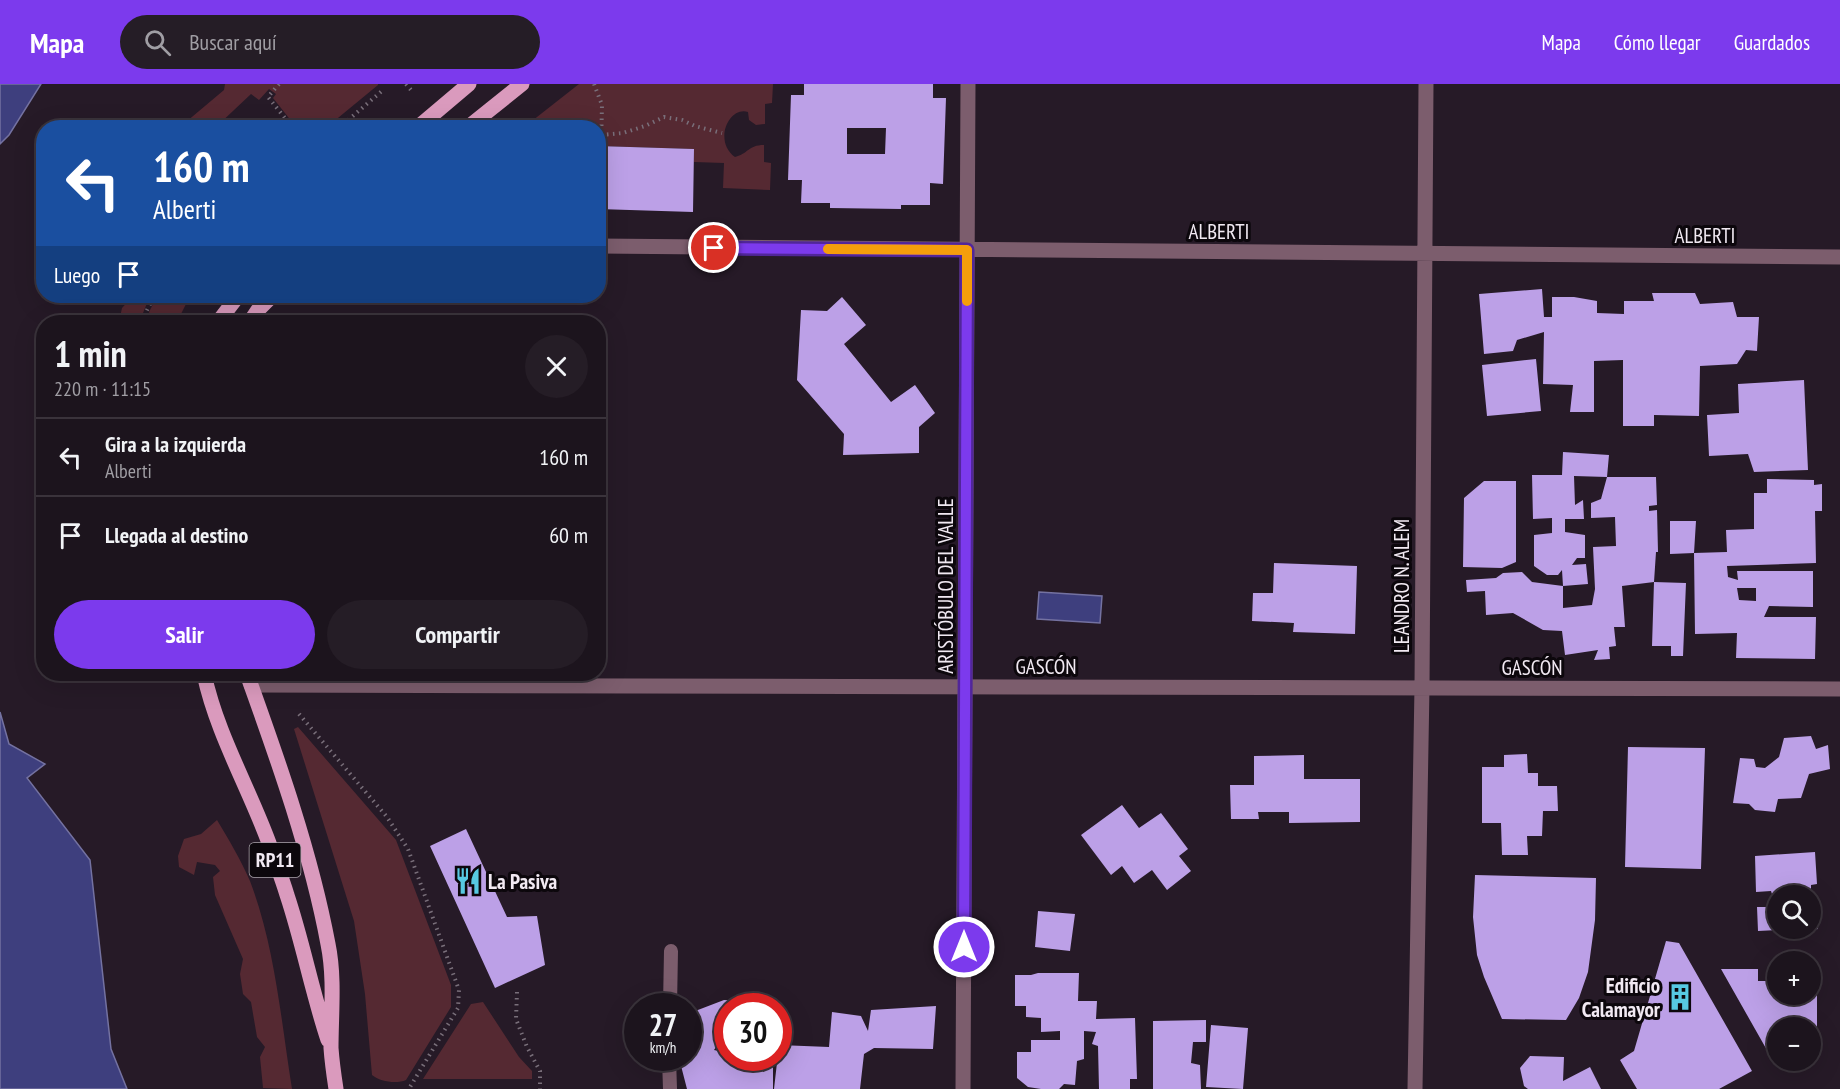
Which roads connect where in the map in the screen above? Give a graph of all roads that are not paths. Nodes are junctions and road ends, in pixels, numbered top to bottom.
1 (469, 84) edge
2 (522, 84) edge
3 (968, 84) edge
4 (1426, 84) edge
5 (426, 120) edge
6 (477, 120) edge
7 (606, 246) edge
8 (967, 250) junction
9 (1425, 254) junction
10 (1840, 257) edge
11 (233, 303) edge
12 (265, 303) edge
13 (223, 315) edge
14 (255, 315) edge
15 (206, 681) edge
16 (249, 681) edge
17 (351, 681) edge
18 (965, 687) junction
19 (1422, 687) junction
20 (1840, 689) edge
21 (671, 951) dead end
22 (670, 993) edge
23 (331, 1051) junction
24 (669, 1071) edge
25 (336, 1089) edge
26 (670, 1089) edge
27 (963, 1089) edge
28 (1415, 1089) edge

1 - 5 main road
2 - 6 main road
3 - 8 street, ARISTÓBULO DEL VALLE
4 - 9 street, LEANDRO N. ALEM
7 - 8 street, ALBERTI
8 - 9 street, ALBERTI
8 - 18 street, ARISTÓBULO DEL VALLE
9 - 10 street, ALBERTI
9 - 19 street, LEANDRO N. ALEM
11 - 13 main road
12 - 14 main road
15 - 23 main road, RP11
16 - 23 main road, RP11
17 - 18 street, GASCÓN
18 - 19 street, GASCÓN
18 - 27 street, ARISTÓBULO DEL VALLE
19 - 20 street, GASCÓN
19 - 28 street, LEANDRO N. ALEM
21 - 22 lane
23 - 25 main road, RP11
24 - 26 lane

